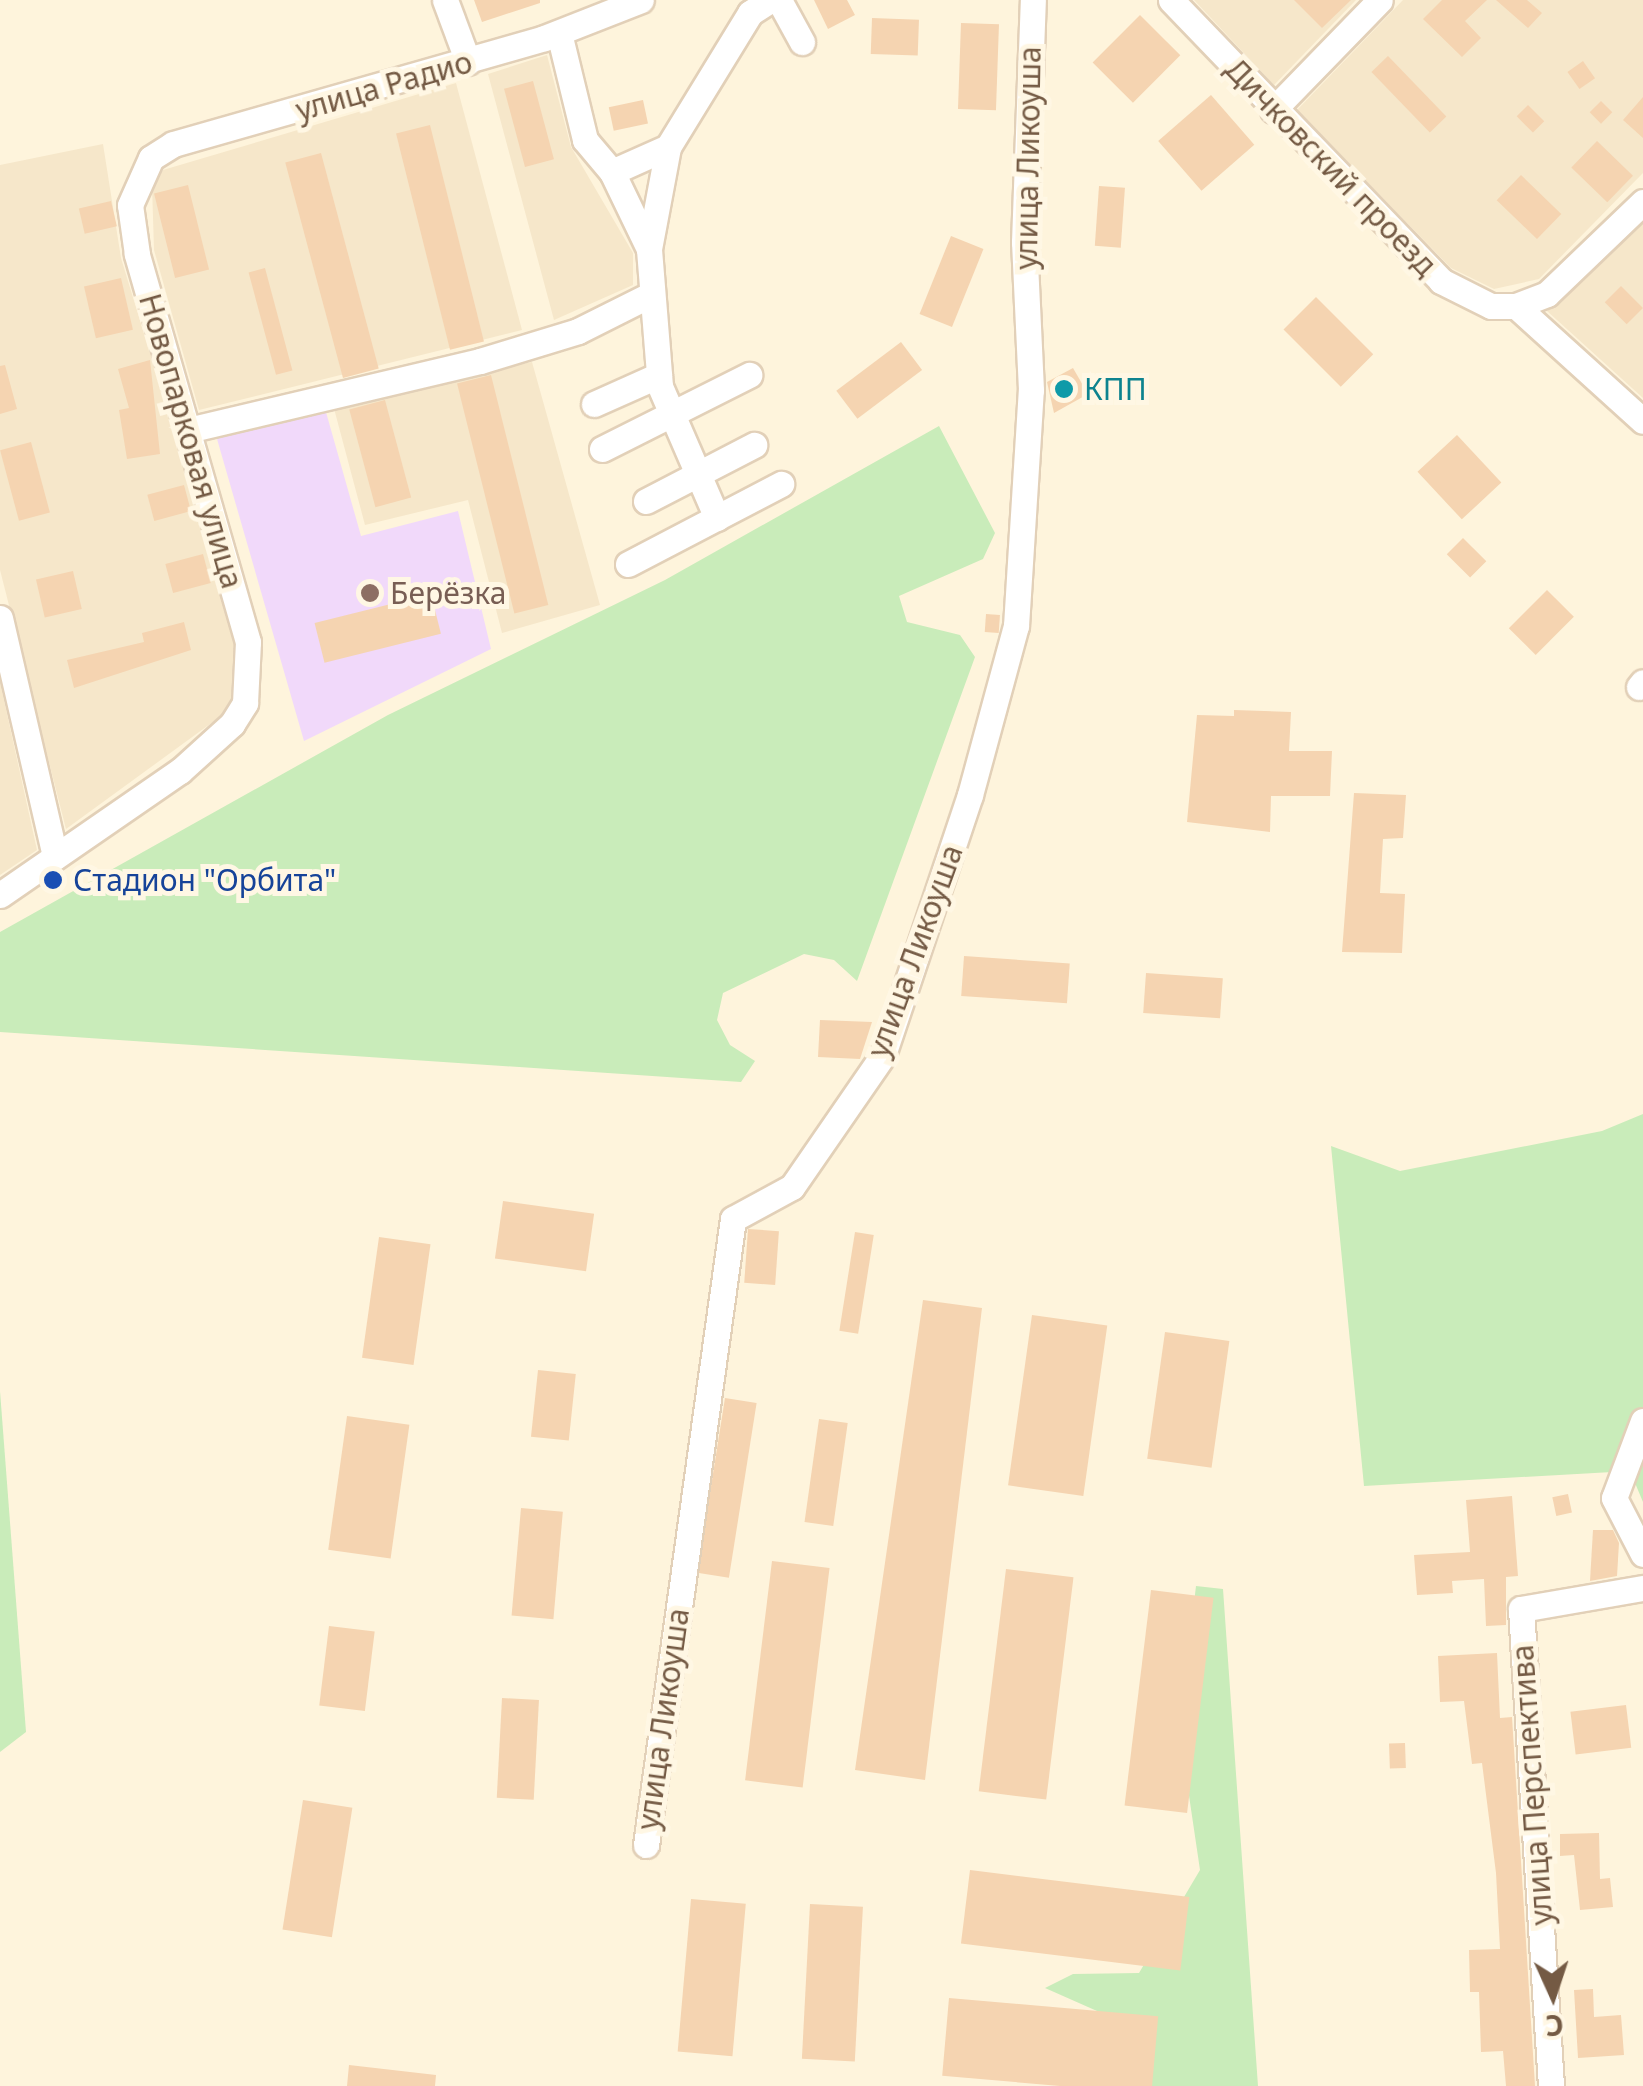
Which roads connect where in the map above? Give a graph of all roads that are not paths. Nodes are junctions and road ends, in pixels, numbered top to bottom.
1 (445, 0) edge
2 (641, 0) edge
3 (770, 0) edge
4 (779, 0) edge
5 (1033, 0) edge
6 (1171, 0) edge
7 (1380, 0) edge
8 (559, 33) junction
9 (802, 42) dead end
10 (468, 62) junction
11 (1274, 110) junction
12 (668, 148) junction
13 (612, 172) junction
14 (136, 179) joint
15 (1643, 202) edge
16 (649, 249) junction
17 (650, 295) junction
18 (1516, 306) junction
19 (659, 375) junction
20 (749, 375) dead end
21 (594, 404) dead end
22 (670, 414) junction
23 (1643, 421) edge
24 (188, 430) junction
25 (754, 445) dead end
26 (602, 449) dead end
27 (698, 474) junction
28 (781, 484) dead end
29 (646, 502) dead end
30 (717, 518) junction
31 (628, 564) dead end
32 (0, 618) edge
33 (55, 857) junction
34 (0, 895) edge
35 (1643, 1421) edge
36 (1643, 1554) edge
37 (1643, 1588) edge
38 (646, 1845) dead end
39 (1552, 2086) edge

1 - 10 street
2 - 8 street, улица Радио
3 - 12 street
4 - 9 street
5 - 38 street, улица Ликоуша
6 - 11 street, Дичковский проезд
7 - 11 street
8 - 10 street, улица Радио
8 - 13 street
10 - 14 street, улица Радио
11 - 18 street, Дичковский проезд
12 - 13 street
12 - 16 street
13 - 16 street
14 - 24 street, Новопарковая улица
15 - 18 street
16 - 17 street
17 - 19 street
17 - 24 street
18 - 23 street
19 - 21 street
19 - 22 street
20 - 22 street
22 - 26 street
22 - 27 street
24 - 33 street, Новопарковая улица
25 - 27 street
27 - 29 street
27 - 30 street
28 - 30 street
30 - 31 street
32 - 33 street
33 - 34 street
35 - 36 street
37 - 39 street, улица Перспектива

